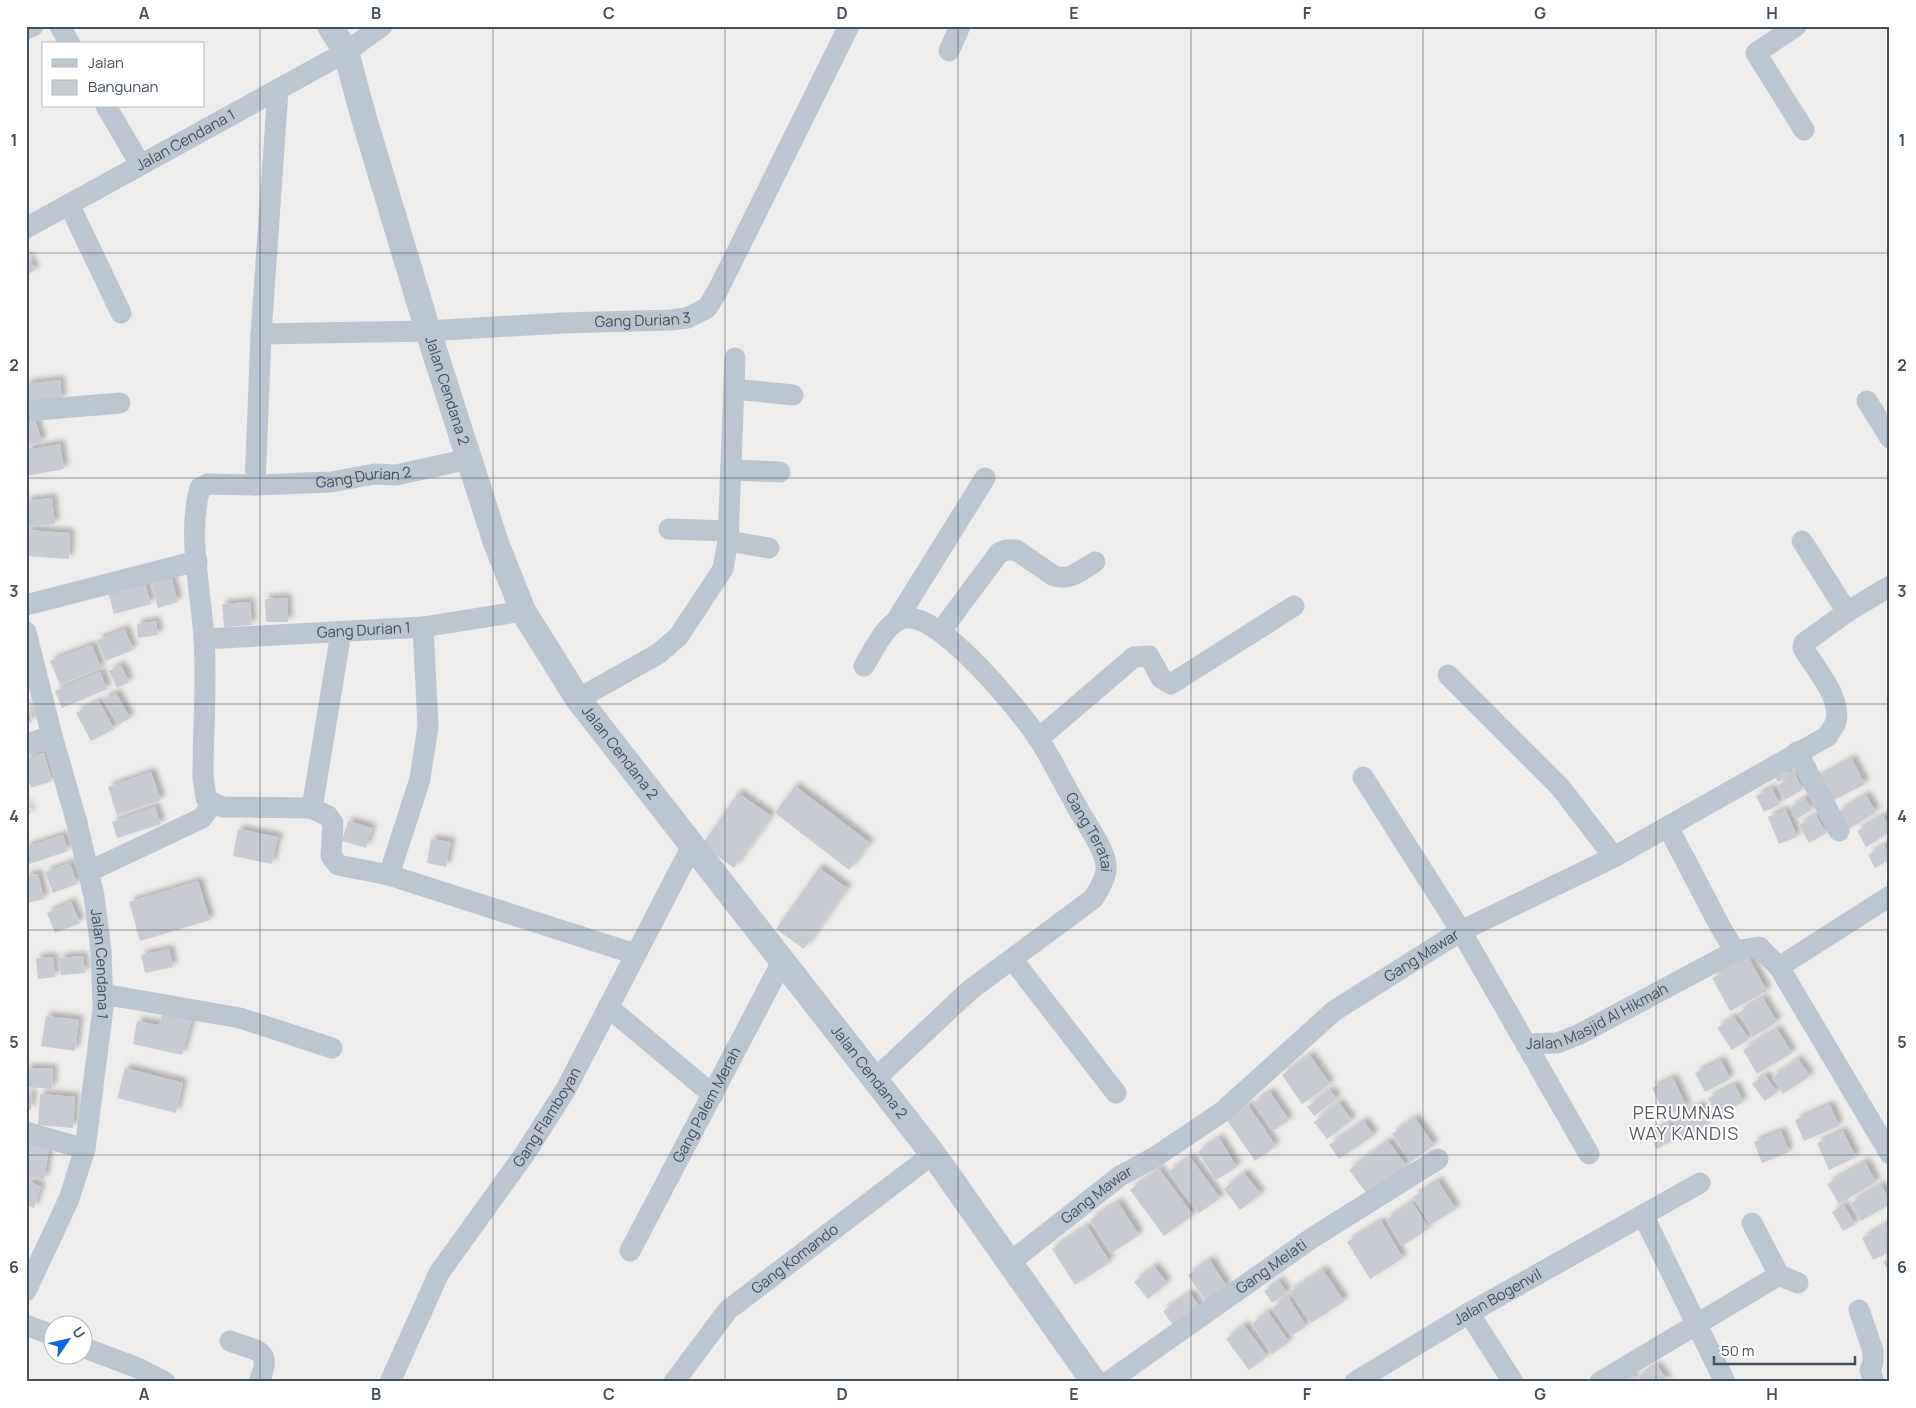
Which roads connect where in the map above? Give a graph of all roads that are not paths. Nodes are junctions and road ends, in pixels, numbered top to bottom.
1 (33, 26) edge
2 (60, 26) edge
3 (330, 26) edge
4 (382, 26) edge
5 (849, 26) edge
6 (960, 26) edge
7 (1796, 26) edge
8 (26, 29) edge
9 (69, 42) edge
10 (949, 51) dead end
11 (346, 52) junction
12 (278, 90) junction
13 (107, 108) edge
14 (1804, 130) dead end
15 (140, 164) junction
16 (69, 204) junction
17 (29, 220) edge
18 (121, 313) dead end
19 (428, 331) junction
20 (261, 334) junction
21 (735, 358) dead end
22 (734, 389) junction
23 (793, 396) dead end
24 (1867, 401) dead end
25 (120, 403) dead end
26 (26, 411) edge
27 (1890, 438) edge
28 (469, 459) junction
29 (731, 470) junction
30 (780, 472) dead end
31 (985, 478) dead end
32 (255, 484) junction
33 (669, 529) dead end
34 (729, 536) junction
35 (1802, 541) dead end
36 (769, 548) dead end
37 (197, 561) junction
38 (1094, 562) dead end
39 (1890, 586) edge
40 (26, 605) edge
41 (1294, 606) dead end
42 (524, 611) junction
43 (1847, 612) junction
44 (896, 621) junction
45 (423, 628) junction
46 (941, 631) junction
47 (26, 632) edge
48 (341, 632) junction
49 (204, 639) junction
50 (864, 666) dead end
51 (1448, 675) dead end
52 (578, 699) junction
53 (52, 736) junction
54 (1038, 739) junction
55 (26, 744) edge
56 (1797, 752) junction
57 (1363, 776) dead end
58 (213, 803) junction
59 (312, 808) junction
60 (1668, 828) junction
61 (1839, 831) dead end
62 (692, 846) junction
63 (1614, 857) junction
64 (88, 872) junction
65 (389, 875) junction
66 (1890, 896) edge
67 (1461, 931) junction
68 (1735, 950) junction
69 (635, 954) junction
70 (1012, 959) junction
71 (783, 960) junction
72 (1779, 967) junction
73 (103, 994) junction
74 (608, 1007) junction
75 (1526, 1044) junction
76 (332, 1048) dead end
77 (875, 1079) junction
78 (1116, 1093) dead end
79 (713, 1095) junction
80 (26, 1132) edge
81 (85, 1149) junction
82 (933, 1154) junction
83 (1589, 1154) dead end
84 (1890, 1154) edge
85 (1438, 1158) dead end
86 (1700, 1184) dead end
87 (1643, 1215) junction
88 (1752, 1223) dead end
89 (630, 1251) dead end
90 (1008, 1263) junction
91 (26, 1291) edge
92 (1859, 1310) dead end
93 (1469, 1313) junction
94 (1697, 1323) junction
95 (26, 1325) edge
96 (42, 1331) edge
97 (230, 1341) dead end
98 (92, 1352) edge
99 (135, 1375) edge
100 (165, 1382) edge
101 (259, 1382) edge
102 (390, 1382) edge
103 (674, 1382) edge
104 (1094, 1382) edge
105 (1108, 1382) edge
106 (1355, 1382) edge
107 (1513, 1382) edge
108 (1600, 1382) edge
109 (1725, 1382) edge
110 (1874, 1382) edge

1 - 8 street
2 - 9 street
3 - 11 street, Jalan Cendana 2
4 - 11 street, Jalan Cendana 1
5 - 19 street, Gang Durian 3
6 - 10 street
7 - 14 street
11 - 12 street, Jalan Cendana 1
11 - 19 street, Jalan Cendana 2
12 - 15 street, Jalan Cendana 1
12 - 20 street
13 - 15 street
15 - 16 street, Jalan Cendana 1
16 - 17 street, Jalan Cendana 1
16 - 18 street
19 - 20 street, Gang Durian 3
19 - 28 street, Jalan Cendana 2
20 - 32 street
21 - 22 street
22 - 23 street
22 - 29 street
24 - 27 street
25 - 26 street
28 - 32 street, Gang Durian 2
28 - 42 street, Jalan Cendana 2
29 - 30 street
29 - 34 street
31 - 44 street
32 - 37 street, Gang Durian 2
33 - 34 street
34 - 36 street
34 - 52 street
35 - 43 street
37 - 40 street
37 - 49 street
38 - 46 street
39 - 43 street
41 - 54 street
42 - 45 street, Gang Durian 1
42 - 52 street, Jalan Cendana 2
43 - 56 street, Gang Mawar
44 - 46 street, Gang Teratai
44 - 50 street
45 - 48 street, Gang Durian 1
45 - 65 street
46 - 54 street, Gang Teratai
47 - 53 street, Jalan Cendana 1
48 - 49 street, Gang Durian 1
48 - 59 street
49 - 58 street
51 - 63 street
52 - 62 street, Jalan Cendana 2
53 - 55 street
53 - 64 street, Jalan Cendana 1
54 - 70 street, Gang Teratai
56 - 60 street, Gang Mawar
56 - 61 street
57 - 67 street, Jalan Masjid Al Hikmah
58 - 59 street
58 - 64 street
59 - 65 street
60 - 63 street, Gang Mawar
60 - 68 street
62 - 69 street, Gang Flamboyan
62 - 71 street, Jalan Cendana 2
63 - 67 street, Gang Mawar
64 - 73 street, Jalan Cendana 1
65 - 69 street
66 - 72 street
67 - 75 street, Jalan Masjid Al Hikmah
67 - 90 street, Gang Mawar
68 - 72 street, Jalan Masjid Al Hikmah
68 - 75 street, Jalan Masjid Al Hikmah
69 - 74 street, Gang Flamboyan
70 - 77 street, Gang Teratai
70 - 78 street
71 - 77 street, Jalan Cendana 2
71 - 79 street, Gang Palem Merah
72 - 84 street, Jalan Masjid Al Hikmah
73 - 76 street
73 - 81 street, Jalan Cendana 1
74 - 79 street
74 - 102 street, Gang Flamboyan
75 - 83 street
77 - 82 street, Jalan Cendana 2
79 - 89 street, Gang Palem Merah
80 - 81 street
81 - 91 street, Jalan Cendana 1
82 - 90 street, Jalan Cendana 2
82 - 103 street, Gang Komando
85 - 105 street, Gang Melati
86 - 87 street, Jalan Bogenvil
87 - 93 street, Jalan Bogenvil
87 - 94 street
88 - 94 street
90 - 104 street, Jalan Cendana 2
92 - 110 street
93 - 106 street, Jalan Bogenvil
93 - 107 street
94 - 108 street
94 - 109 street
95 - 96 street
97 - 101 street
98 - 99 street
99 - 100 street

